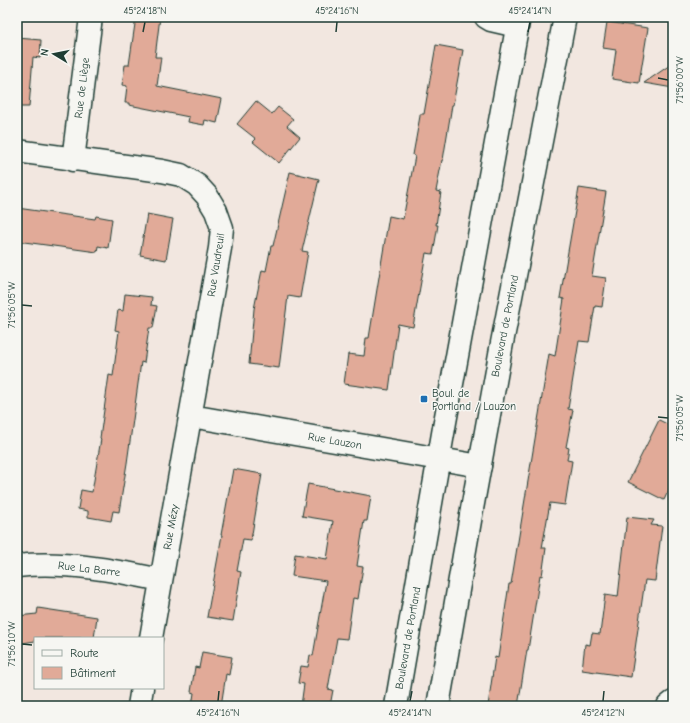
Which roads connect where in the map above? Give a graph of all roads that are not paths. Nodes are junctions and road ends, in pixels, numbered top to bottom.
1 (91, 17) edge
2 (486, 17) edge
3 (565, 17) edge
4 (518, 22) edge
5 (17, 151) edge
6 (73, 160) junction
7 (191, 416) junction
8 (439, 460) junction
9 (480, 466) junction
10 (17, 566) edge
11 (161, 580) junction
12 (151, 637) edge
13 (142, 689) edge
14 (673, 702) edge
15 (139, 706) edge
16 (396, 706) edge
17 (438, 706) edge
18 (668, 706) edge

1 - 6 main road, Rue de Liège
2 - 4 main road, Boulevard de Portland
3 - 9 main road, Boulevard de Portland
4 - 8 main road, Boulevard de Portland
5 - 6 main road, Rue Vaudreuil
6 - 7 main road, Rue Vaudreuil
7 - 8 main road, Rue Lauzon
7 - 11 main road, Rue Mézy
8 - 9 main road, Rue Lauzon
8 - 16 main road, Boulevard de Portland
9 - 17 main road, Boulevard de Portland
10 - 11 main road, Rue La Barre
11 - 12 main road, Rue Mézy
13 - 15 main road
14 - 18 main road

